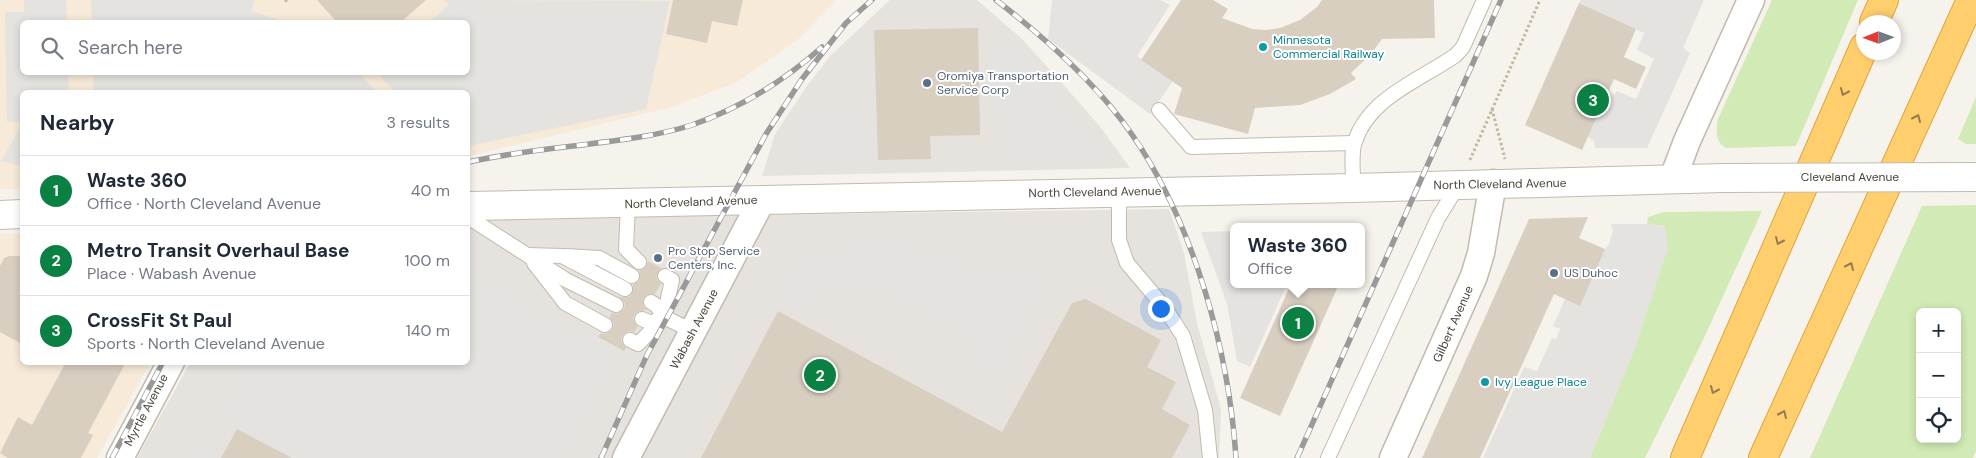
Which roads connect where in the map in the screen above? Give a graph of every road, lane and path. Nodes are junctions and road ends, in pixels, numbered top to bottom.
1 (1484, 0) edge
2 (1540, 0) edge
3 (1751, 0) edge
4 (1884, 0) edge
5 (1971, 0) edge
6 (1877, 15) edge
7 (1859, 60) edge
8 (1492, 109) junction
9 (1159, 110) dead end
10 (1354, 143) junction
11 (1976, 177) edge
12 (1673, 178) junction
13 (1723, 178) joint
14 (1459, 184) junction
15 (1499, 184) junction
16 (1353, 188) junction
17 (1119, 192) junction
18 (762, 200) junction
19 (628, 204) junction
20 (470, 206) edge
21 (20, 214) edge
22 (0, 215) edge
23 (470, 218) edge
24 (626, 249) junction
25 (527, 254) junction
26 (562, 256) junction
27 (599, 258) junction
28 (639, 262) dead end
29 (632, 276) dead end
30 (665, 276) dead end
31 (625, 289) dead end
32 (658, 289) dead end
33 (651, 302) dead end
34 (616, 305) dead end
35 (664, 317) junction
36 (642, 319) dead end
37 (605, 325) dead end
38 (692, 331) junction
39 (630, 340) dead end
40 (169, 365) edge
41 (120, 458) edge
42 (626, 458) edge
43 (1210, 458) edge
44 (1328, 458) edge
45 (1394, 458) edge
46 (1685, 458) edge
47 (1763, 458) edge

1 - 10 lane
2 - 8 path
3 - 12 street
4 - 6 highway
47 -> 5 highway
7 -> 46 highway
8 - 14 path
8 - 15 path
9 - 10 lane
10 - 16 lane
11 - 13 street, Cleveland Avenue, bridge
12 - 13 street, North Cleveland Avenue
12 - 15 street, North Cleveland Avenue
14 - 15 street, North Cleveland Avenue
14 - 16 street, North Cleveland Avenue
14 - 44 lane
15 - 45 street, Gilbert Avenue
16 - 17 street, North Cleveland Avenue
17 - 18 street, North Cleveland Avenue
17 - 43 lane
18 - 19 street, North Cleveland Avenue
18 - 38 street, Wabash Avenue
19 - 20 street, North Cleveland Avenue
19 - 24 lane
21 - 22 street
23 - 25 lane
24 - 27 lane
24 - 28 lane
25 - 26 lane
25 - 34 lane
25 - 37 lane
26 - 27 lane
26 - 31 lane
27 - 29 lane
30 - 35 lane
32 - 35 lane
33 - 35 lane
35 - 36 lane
35 - 38 lane
35 - 39 lane
38 - 42 street, Wabash Avenue
40 - 41 street, Myrtle Avenue

